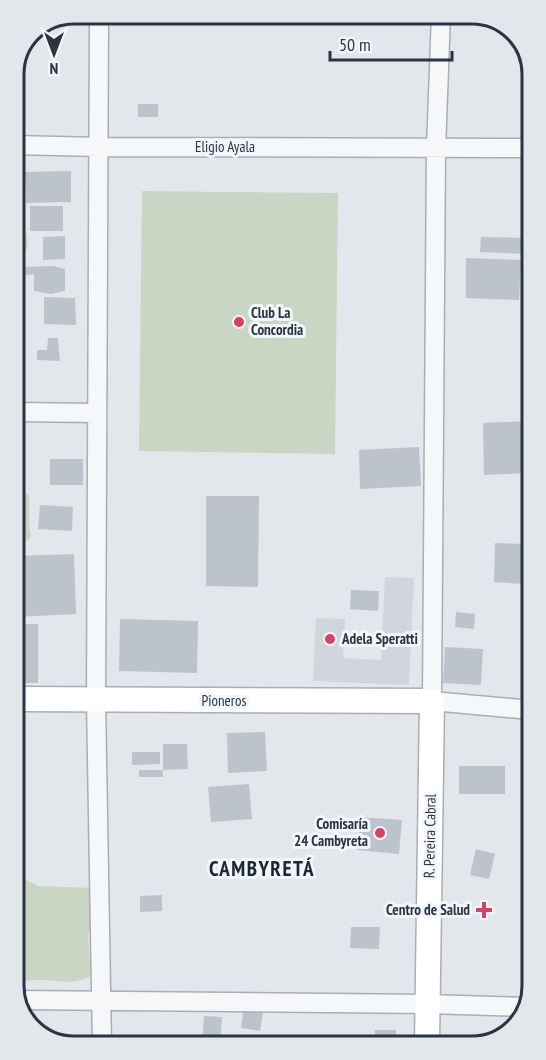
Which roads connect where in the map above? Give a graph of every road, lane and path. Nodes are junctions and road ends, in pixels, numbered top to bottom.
1 (99, 24) edge
2 (441, 24) edge
3 (24, 145) edge
4 (99, 147) junction
5 (522, 148) edge
6 (436, 149) junction
7 (24, 412) edge
8 (97, 413) junction
9 (24, 699) edge
10 (96, 701) junction
11 (432, 701) junction
12 (522, 709) edge
13 (26, 1000) edge
14 (101, 1000) junction
15 (427, 1004) junction
16 (517, 1007) edge
17 (102, 1036) edge
18 (427, 1036) edge

1 - 4 street
2 - 6 street
3 - 4 street, Eligio Ayala
4 - 6 street, Eligio Ayala
4 - 8 street
5 - 6 street, Eligio Ayala
6 - 11 street
7 - 8 street
8 - 10 street
9 - 10 main road, Pioneros
10 - 11 main road, Pioneros
10 - 14 street
11 - 12 street
11 - 15 main road, R. Pereira Cabral
13 - 14 street
14 - 15 street
14 - 17 street
15 - 16 street
15 - 18 main road, R. Pereira Cabral

